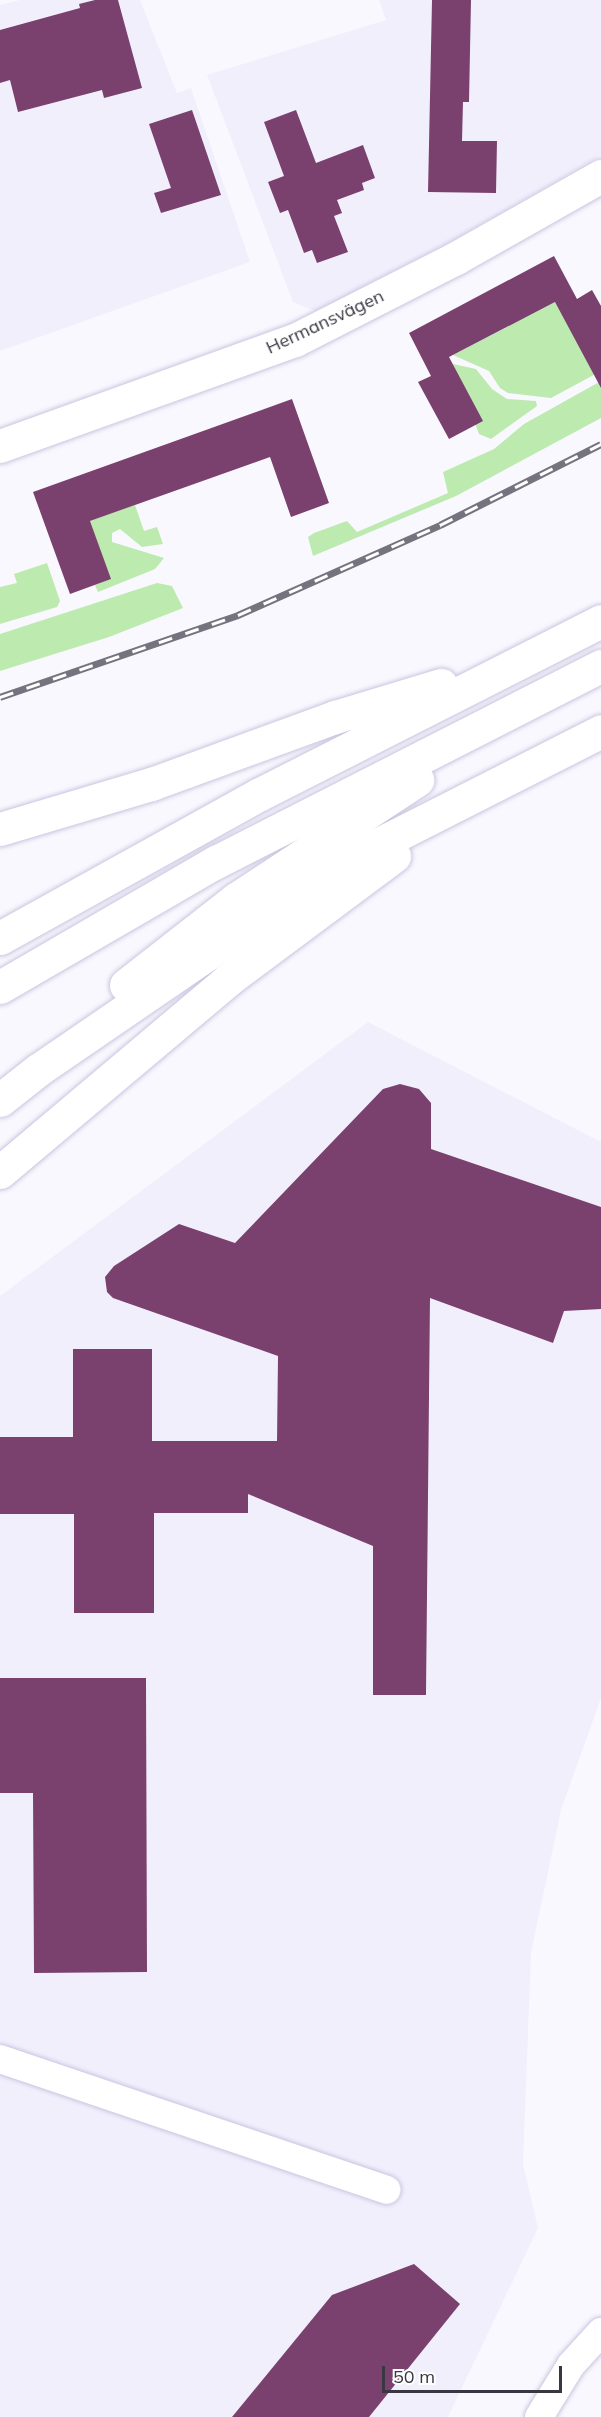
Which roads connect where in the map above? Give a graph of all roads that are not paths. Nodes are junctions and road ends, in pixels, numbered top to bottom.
1 (601, 176) edge
2 (1, 443) edge
3 (601, 621) edge
4 (526, 660) junction
5 (601, 666) edge
6 (570, 681) junction
7 (601, 731) edge
8 (481, 793) junction
9 (0, 829) edge
10 (0, 938) edge
11 (0, 987) edge
12 (38, 1070) junction
13 (0, 1101) edge
14 (3, 1171) edge
15 (0, 2059) edge
16 (386, 2190) dead end
17 (601, 2332) edge
18 (539, 2417) edge

1 - 2 main road, Hermansvägen
3 - 4 main road
4 - 9 main road
4 - 10 main road
5 - 6 main road
6 - 11 main road
6 - 12 main road
7 - 8 main road
8 - 12 main road
8 - 14 main road
12 - 13 main road
15 - 16 street
17 - 18 street

